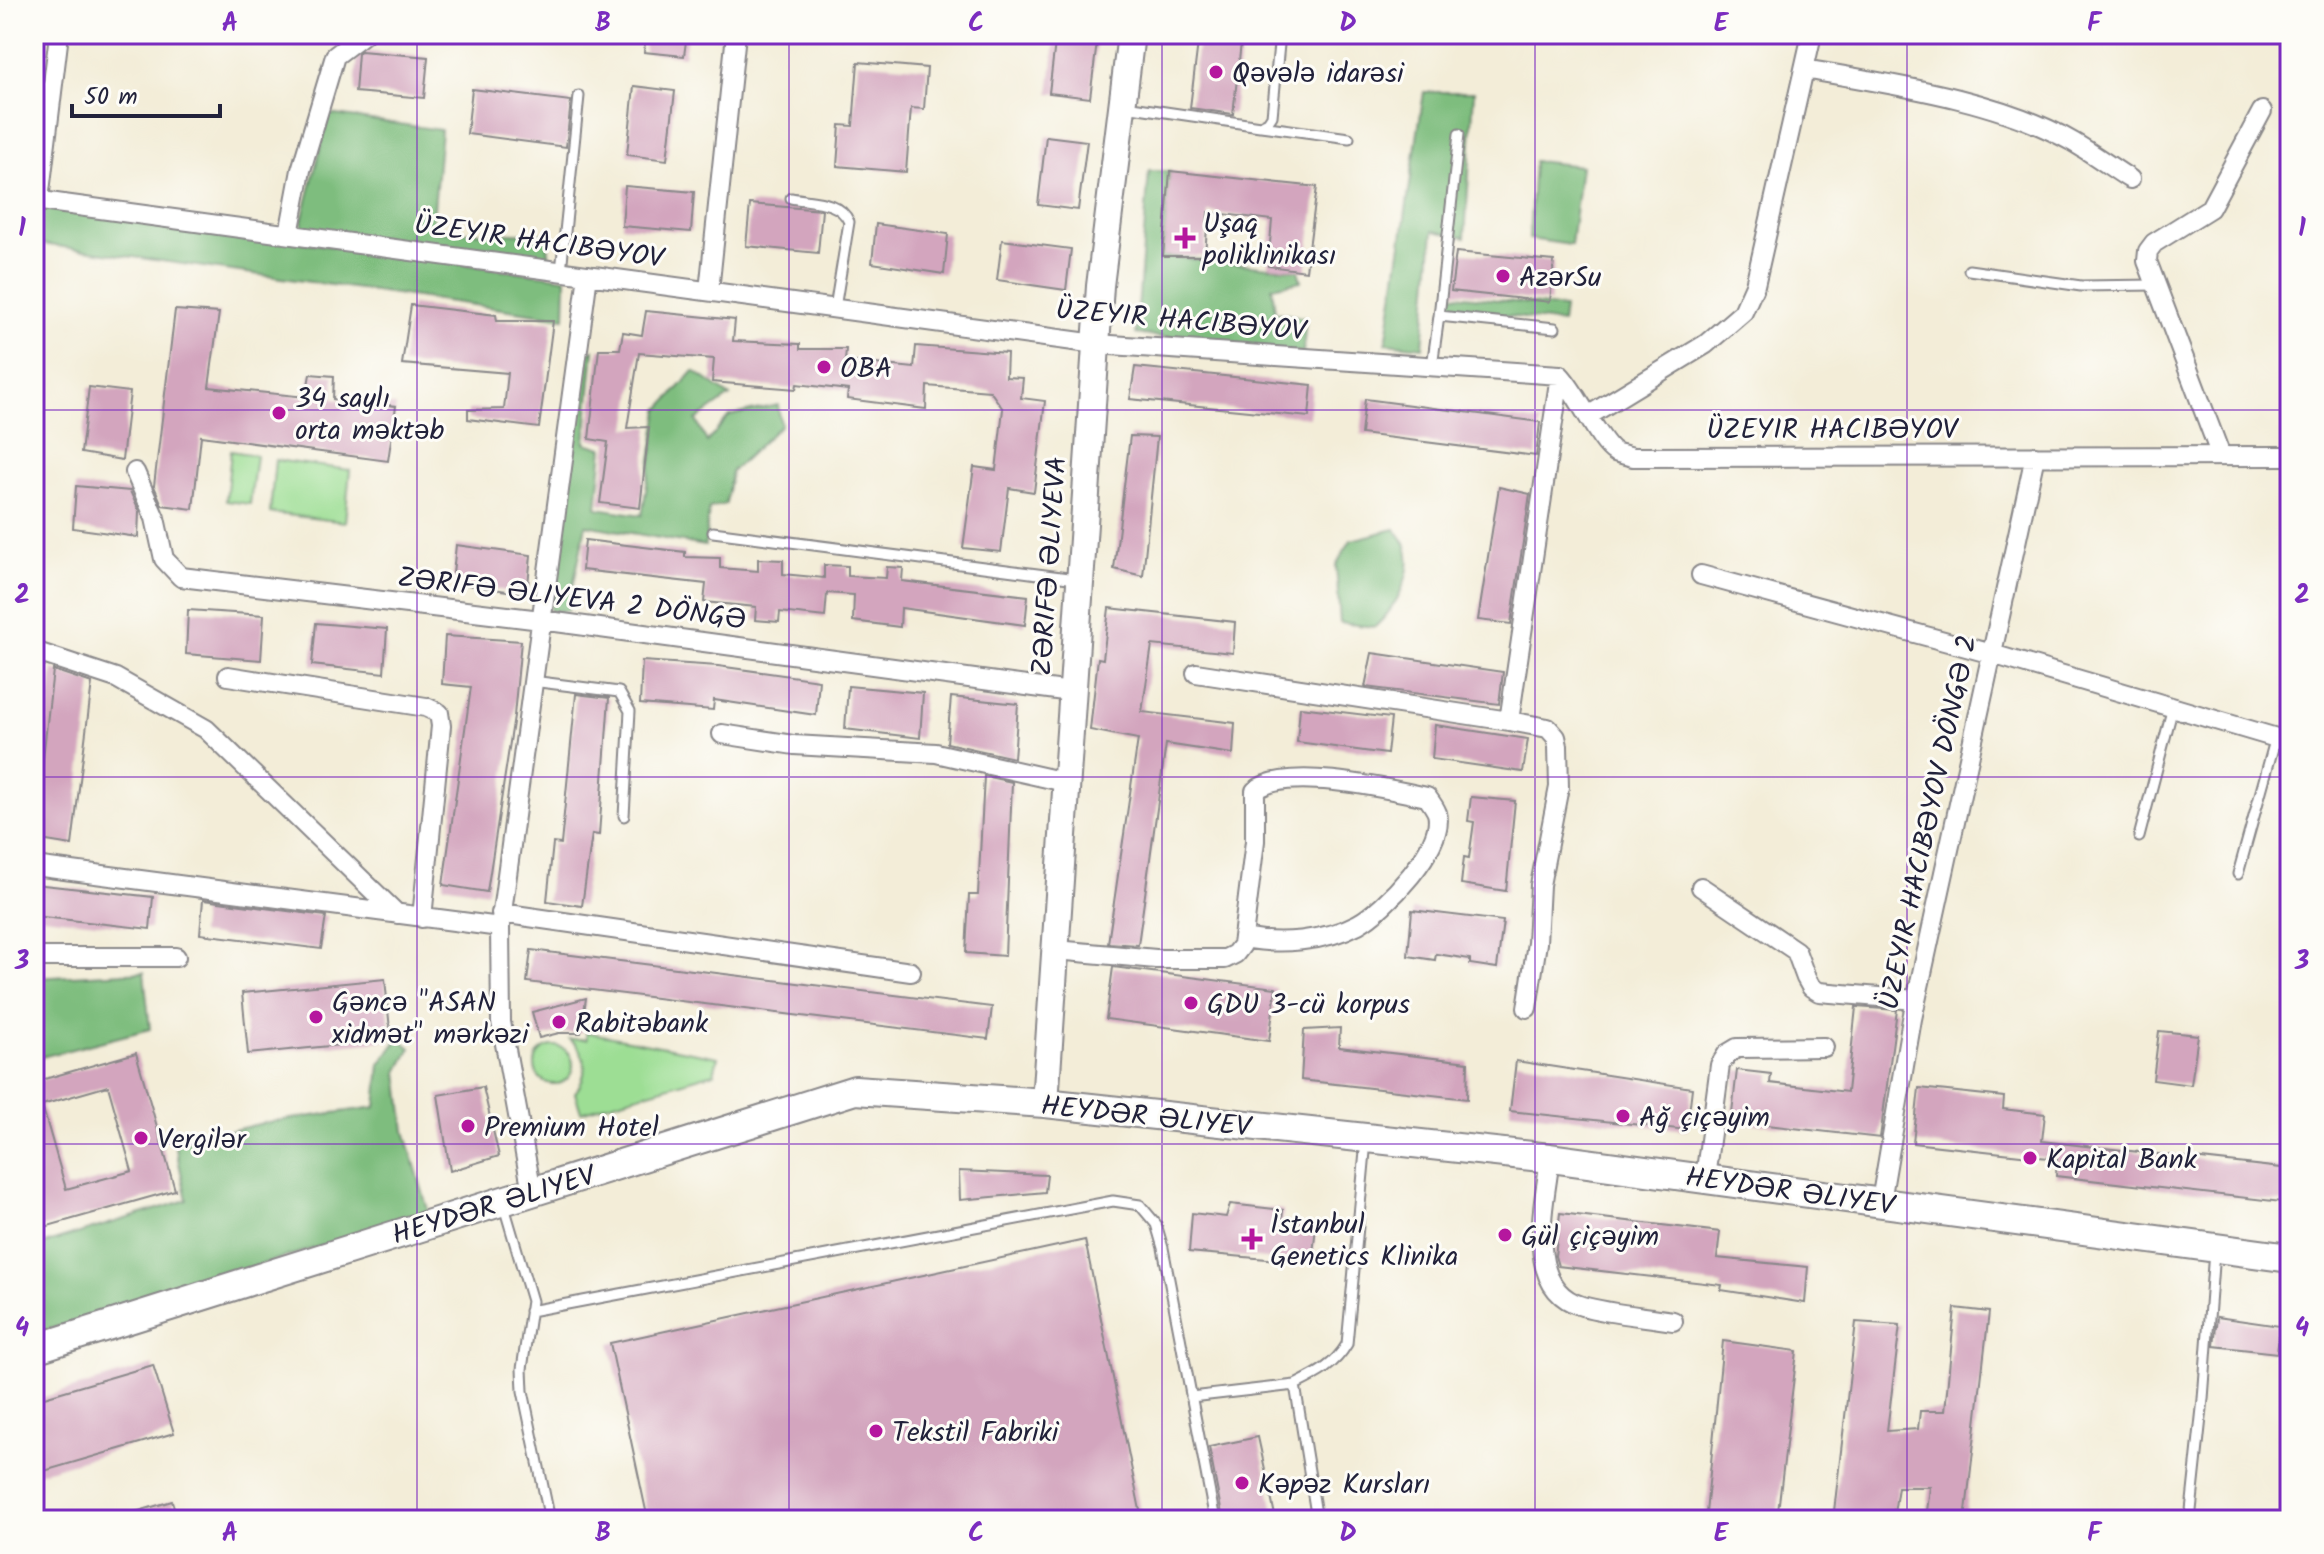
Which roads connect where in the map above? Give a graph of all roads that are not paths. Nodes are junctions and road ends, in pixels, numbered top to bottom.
1 (59, 34) edge
2 (364, 34) edge
3 (736, 34) edge
4 (1131, 34) edge
5 (1280, 34) edge
6 (1812, 34) edge
7 (1804, 69) junction
8 (579, 96) dead end
9 (1122, 105) junction
10 (2262, 111) dead end
11 (1260, 126) junction
12 (1459, 134) dead end
13 (1349, 138) dead end
14 (2130, 179) dead end
15 (791, 198) dead end
16 (36, 200) edge
17 (289, 234) junction
18 (1969, 270) dead end
19 (561, 271) junction
20 (588, 275) junction
21 (2156, 285) junction
22 (709, 291) junction
23 (835, 308) junction
24 (1439, 316) junction
25 (1555, 328) dead end
26 (1096, 344) junction
27 (1432, 366) junction
28 (1560, 375) junction
29 (1588, 416) junction
30 (2035, 456) junction
31 (2221, 456) junction
32 (2290, 456) edge
33 (135, 472) dead end
34 (713, 532) dead end
35 (1701, 575) dead end
36 (1079, 579) junction
37 (541, 620) junction
38 (34, 651) edge
39 (1992, 654) junction
40 (1196, 673) dead end
41 (228, 676) dead end
42 (532, 681) junction
43 (1071, 692) junction
44 (2173, 707) junction
45 (1509, 721) junction
46 (722, 734) dead end
47 (2283, 740) edge
48 (1065, 782) junction
49 (624, 816) dead end
50 (2139, 837) dead end
51 (34, 866) edge
52 (2238, 874) dead end
53 (1701, 887) dead end
54 (397, 914) junction
55 (422, 918) junction
56 (500, 920) junction
57 (1243, 938) junction
58 (1056, 950) junction
59 (34, 957) edge
60 (176, 957) dead end
61 (911, 972) dead end
62 (1916, 1000) junction
63 (1527, 1008) dead end
64 (1824, 1047) dead end
65 (1045, 1103) junction
66 (1366, 1138) junction
67 (1550, 1158) junction
68 (1705, 1178) junction
69 (532, 1192) junction
70 (503, 1201) junction
71 (1881, 1201) junction
72 (2214, 1248) junction
73 (2290, 1258) edge
74 (530, 1311) junction
75 (1673, 1321) dead end
76 (34, 1349) edge
77 (1295, 1385) junction
78 (1191, 1397) junction
79 (550, 1520) edge
80 (1215, 1520) edge
81 (1317, 1520) edge
82 (2190, 1520) edge

1 - 16 street
2 - 17 street
3 - 22 street
4 - 9 street, ZƏRIFƏ ƏLIYEVA
5 - 11 lane
6 - 7 street
7 - 14 street
7 - 29 street
8 - 19 lane
9 - 11 lane
9 - 26 street, ZƏRIFƏ ƏLIYEVA
10 - 21 street
11 - 13 lane
12 - 24 lane
15 - 23 lane
16 - 17 street
17 - 19 street
18 - 21 lane
19 - 20 street
20 - 22 street
20 - 37 street
21 - 31 street
22 - 23 street
23 - 26 street
24 - 25 lane
24 - 27 lane
26 - 27 street
26 - 36 street, ZƏRIFƏ ƏLIYEVA
27 - 28 street
28 - 29 street
28 - 45 street
29 - 30 street
30 - 31 street
30 - 39 street
31 - 32 street
33 - 37 street, ZƏRIFƏ ƏLIYEVA 2 DÖNGƏ
34 - 36 lane
35 - 39 street
36 - 43 street, ZƏRIFƏ ƏLIYEVA
37 - 42 street
37 - 43 street, ZƏRIFƏ ƏLIYEVA 2 DÖNGƏ
38 - 54 street
39 - 44 street
39 - 62 street
40 - 45 street
41 - 55 street
42 - 49 lane
42 - 56 street
43 - 48 street, ZƏRIFƏ ƏLIYEVA
44 - 47 street
44 - 50 lane
45 - 63 street
46 - 48 street
47 - 52 lane
48 - 58 street, ZƏRIFƏ ƏLIYEVA
51 - 54 street
53 - 62 street
54 - 55 street
55 - 56 street
56 - 61 street
56 - 69 street
57 - 57 street
57 - 58 street
58 - 65 street, ZƏRIFƏ ƏLIYEVA
59 - 60 street
62 - 71 street
64 - 68 street
65 - 66 main road, HEYDƏR ƏLIYEV
65 - 69 main road, HEYDƏR ƏLIYEV
66 - 67 main road, HEYDƏR ƏLIYEV
66 - 77 lane
67 - 68 main road, HEYDƏR ƏLIYEV
67 - 75 street
68 - 71 main road, HEYDƏR ƏLIYEV
69 - 70 main road, HEYDƏR ƏLIYEV
70 - 74 lane
70 - 76 main road, HEYDƏR ƏLIYEV
71 - 72 main road, HEYDƏR ƏLIYEV
72 - 73 main road, HEYDƏR ƏLIYEV
72 - 82 lane
74 - 78 lane
74 - 79 lane
77 - 78 lane
77 - 81 lane
78 - 80 lane

